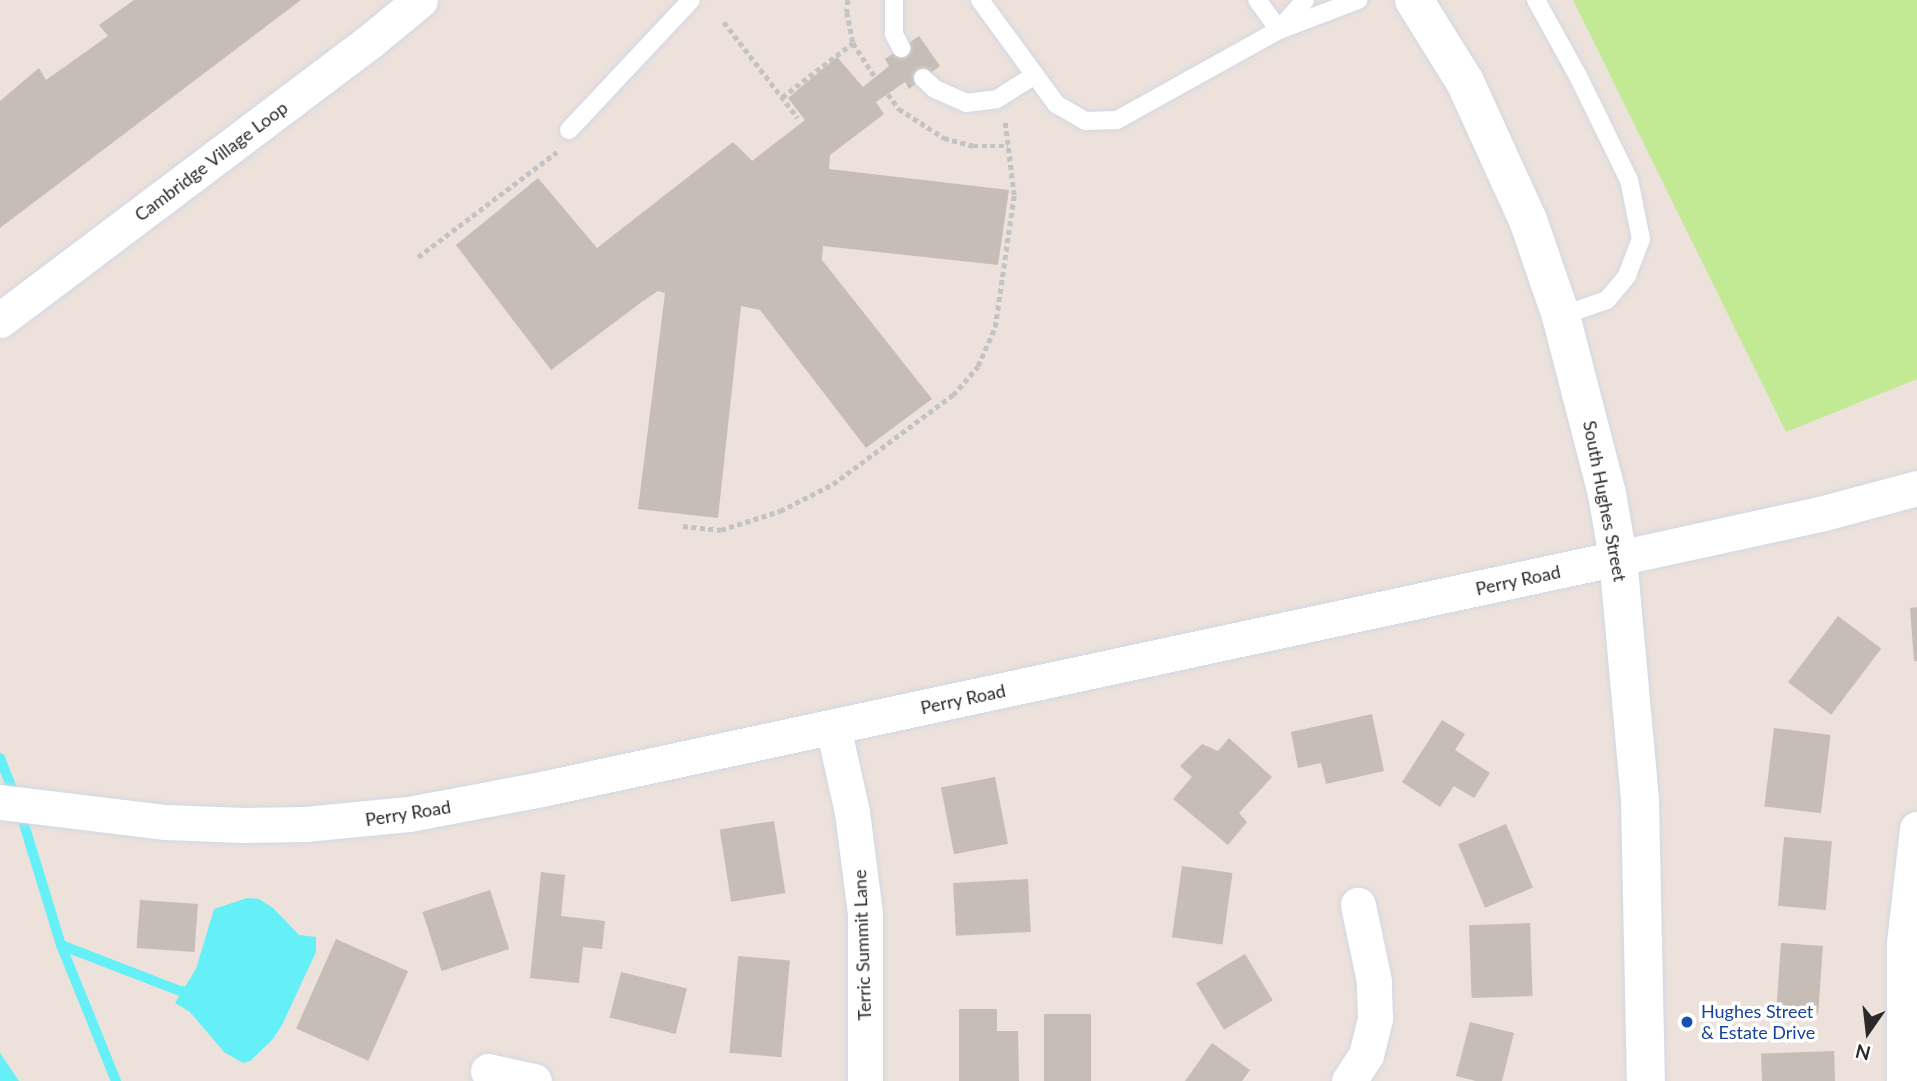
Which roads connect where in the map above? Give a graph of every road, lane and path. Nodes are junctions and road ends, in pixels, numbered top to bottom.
1 (420, 0) edge
2 (691, 0) edge
3 (848, 0) edge
4 (894, 0) edge
5 (980, 0) edge
6 (1257, 0) edge
7 (1305, 0) edge
8 (1358, 0) edge
9 (1414, 0) edge
10 (1536, 0) edge
11 (723, 22) dead end
12 (1279, 30) junction
13 (853, 43) junction
14 (901, 48) dead end
15 (1035, 75) junction
16 (875, 77) dead end
17 (923, 78) dead end
18 (888, 94) dead end
19 (782, 97) junction
20 (997, 99) junction
21 (797, 118) dead end
22 (569, 130) joint
23 (1008, 146) junction
24 (418, 257) dead end
25 (1561, 316) junction
26 (0, 320) edge
27 (1917, 488) edge
28 (683, 526) dead end
29 (1618, 558) junction
30 (833, 727) junction
31 (0, 802) edge
32 (1917, 829) edge
33 (1358, 905) dead end
34 (488, 1071) dead end
35 (534, 1081) edge
36 (864, 1081) edge
37 (1349, 1081) edge
38 (1646, 1081) edge
39 (1904, 1081) edge

1 - 26 street, Cambridge Village Loop
2 - 22 lane
3 - 13 path
4 - 14 lane
5 - 15 lane
6 - 12 lane
7 - 12 lane
8 - 12 lane
9 - 25 street, South Hughes Street
10 - 25 lane
11 - 19 path
12 - 15 lane
13 - 16 path
13 - 19 path
15 - 20 lane
17 - 20 lane
18 - 23 path
19 - 21 path
20 - 23 path
22 - 24 path
23 - 28 path
25 - 29 street, South Hughes Street
27 - 29 street, Perry Road
29 - 30 street, Perry Road
29 - 38 street, South Hughes Street
30 - 31 street, Perry Road
30 - 36 street, Terric Summit Lane
32 - 39 street
33 - 37 street
34 - 35 street

